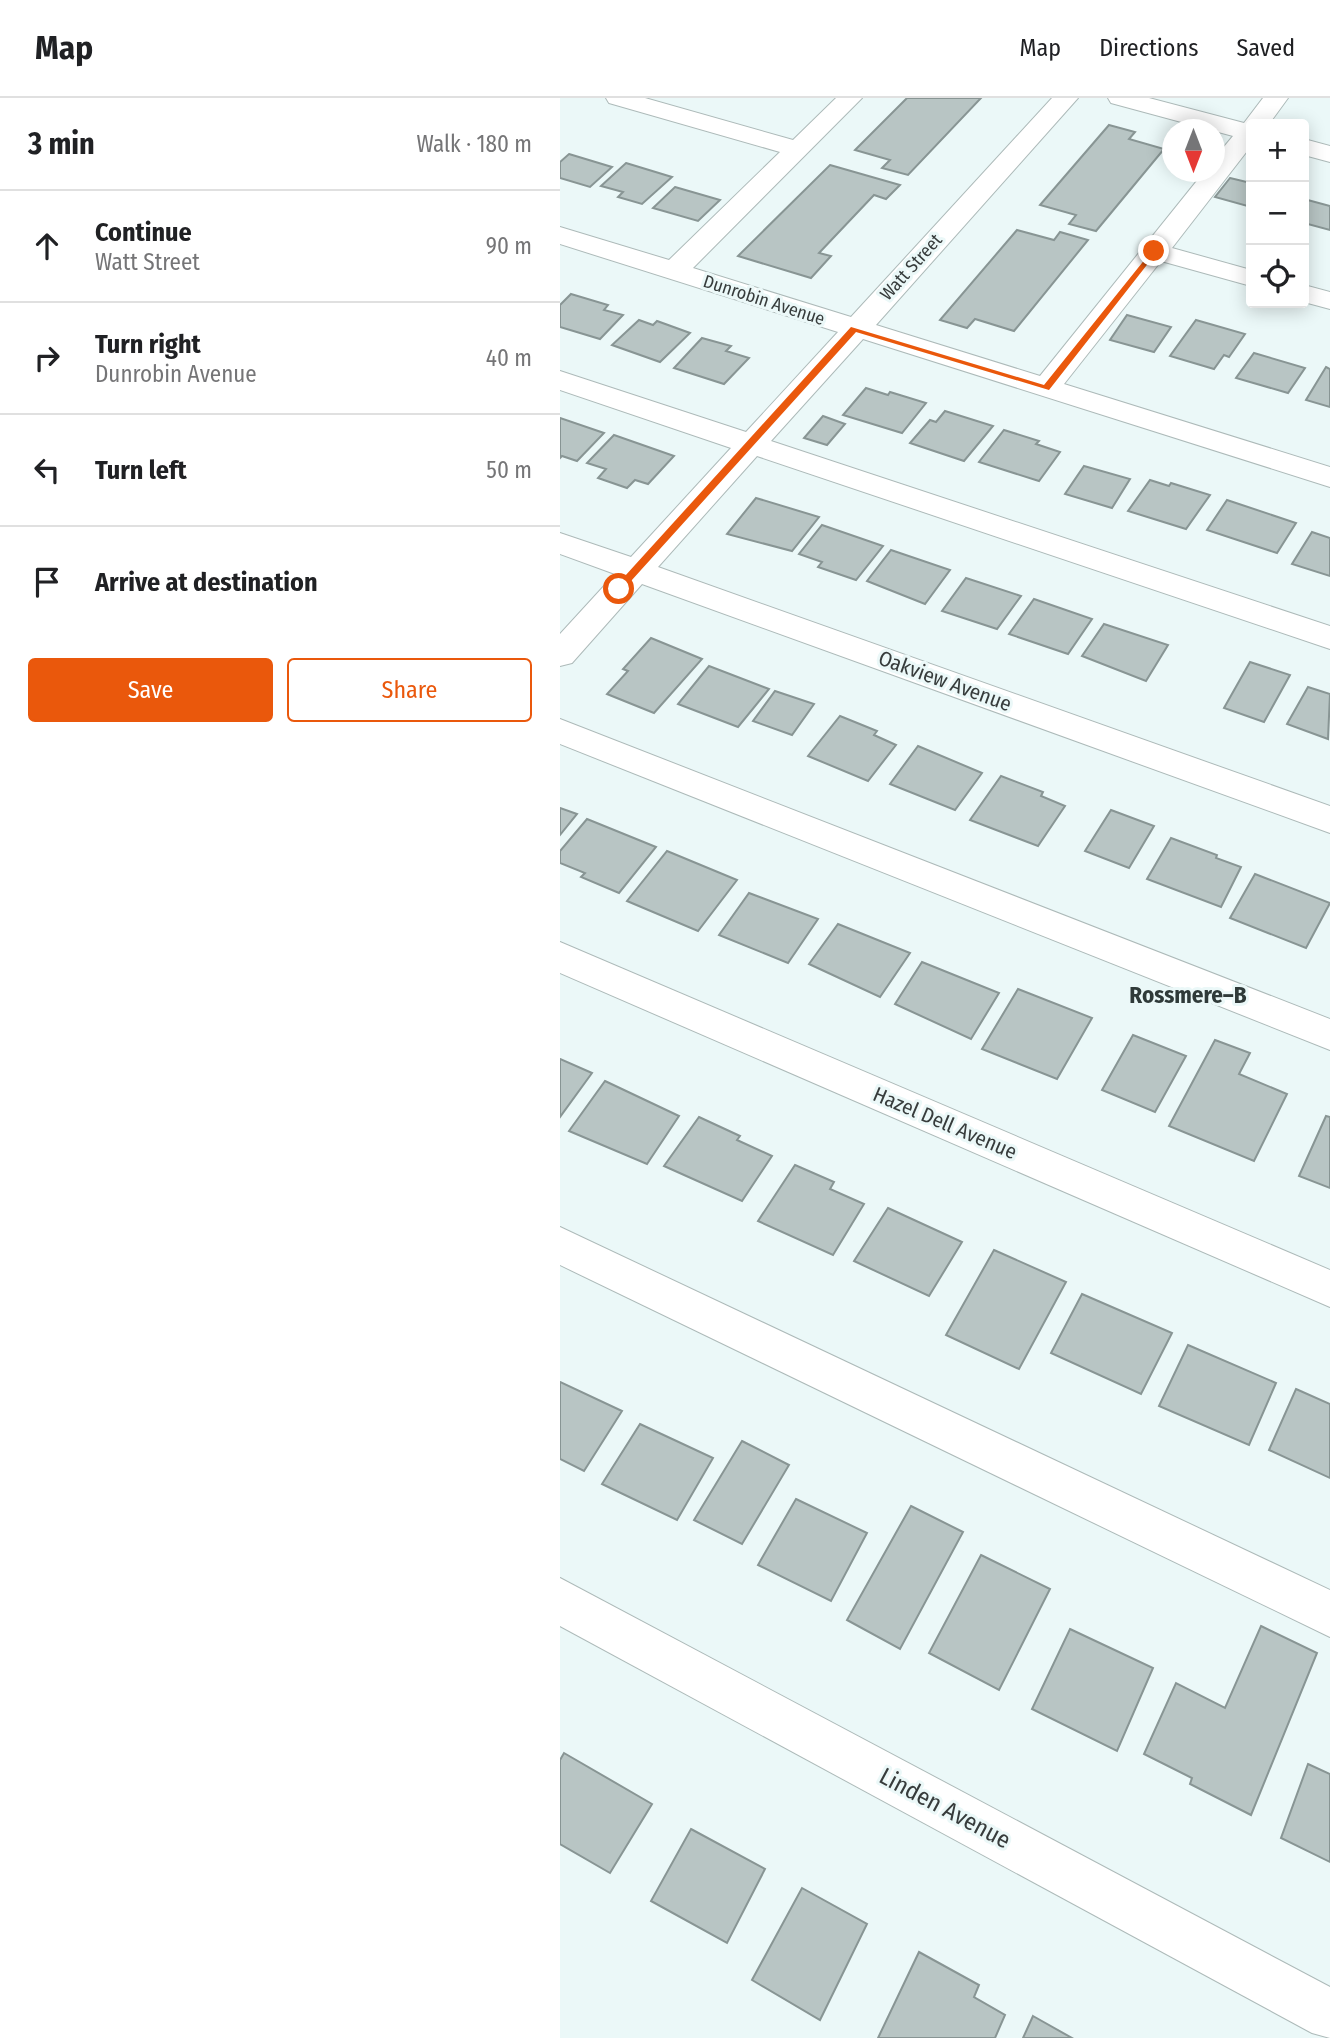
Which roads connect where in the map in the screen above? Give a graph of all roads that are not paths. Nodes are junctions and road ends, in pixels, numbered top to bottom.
1 (618, 98) edge
2 (850, 98) edge
3 (1066, 98) edge
4 (1120, 98) edge
5 (1276, 98) edge
6 (1260, 119) edge
7 (1246, 129) edge
8 (1246, 137) edge
9 (1309, 148) edge
10 (796, 149) junction
11 (1330, 154) edge
12 (560, 234) edge
13 (1154, 251) junction
14 (675, 270) junction
15 (1246, 277) edge
16 (1309, 295) edge
17 (1330, 301) edge
18 (854, 329) junction
19 (560, 380) edge
20 (1046, 388) junction
21 (751, 443) junction
22 (1330, 477) edge
23 (560, 543) edge
24 (636, 570) junction
25 (1330, 638) edge
26 (560, 654) edge
27 (560, 731) edge
28 (1330, 820) edge
29 (560, 957) edge
30 (1330, 1035) edge
31 (560, 1245) edge
32 (1330, 1289) edge
33 (560, 1601) edge
34 (1330, 1614) edge
35 (1330, 2015) edge

1 - 10 street
2 - 10 street
3 - 18 street, Watt Street
4 - 7 street
5 - 6 street
8 - 13 street
9 - 11 street
10 - 14 street
12 - 14 street, Dunrobin Avenue
13 - 15 street
13 - 20 street
14 - 18 street, Dunrobin Avenue
16 - 17 street
18 - 20 street, Dunrobin Avenue
18 - 21 street, Watt Street
19 - 21 street
20 - 22 street, Dunrobin Avenue
21 - 24 street, Watt Street
21 - 25 street
23 - 24 street, Oakview Avenue
24 - 26 street, Watt Street
24 - 28 street, Oakview Avenue
27 - 30 street
29 - 32 street, Hazel Dell Avenue
31 - 34 street
33 - 35 street, Linden Avenue

